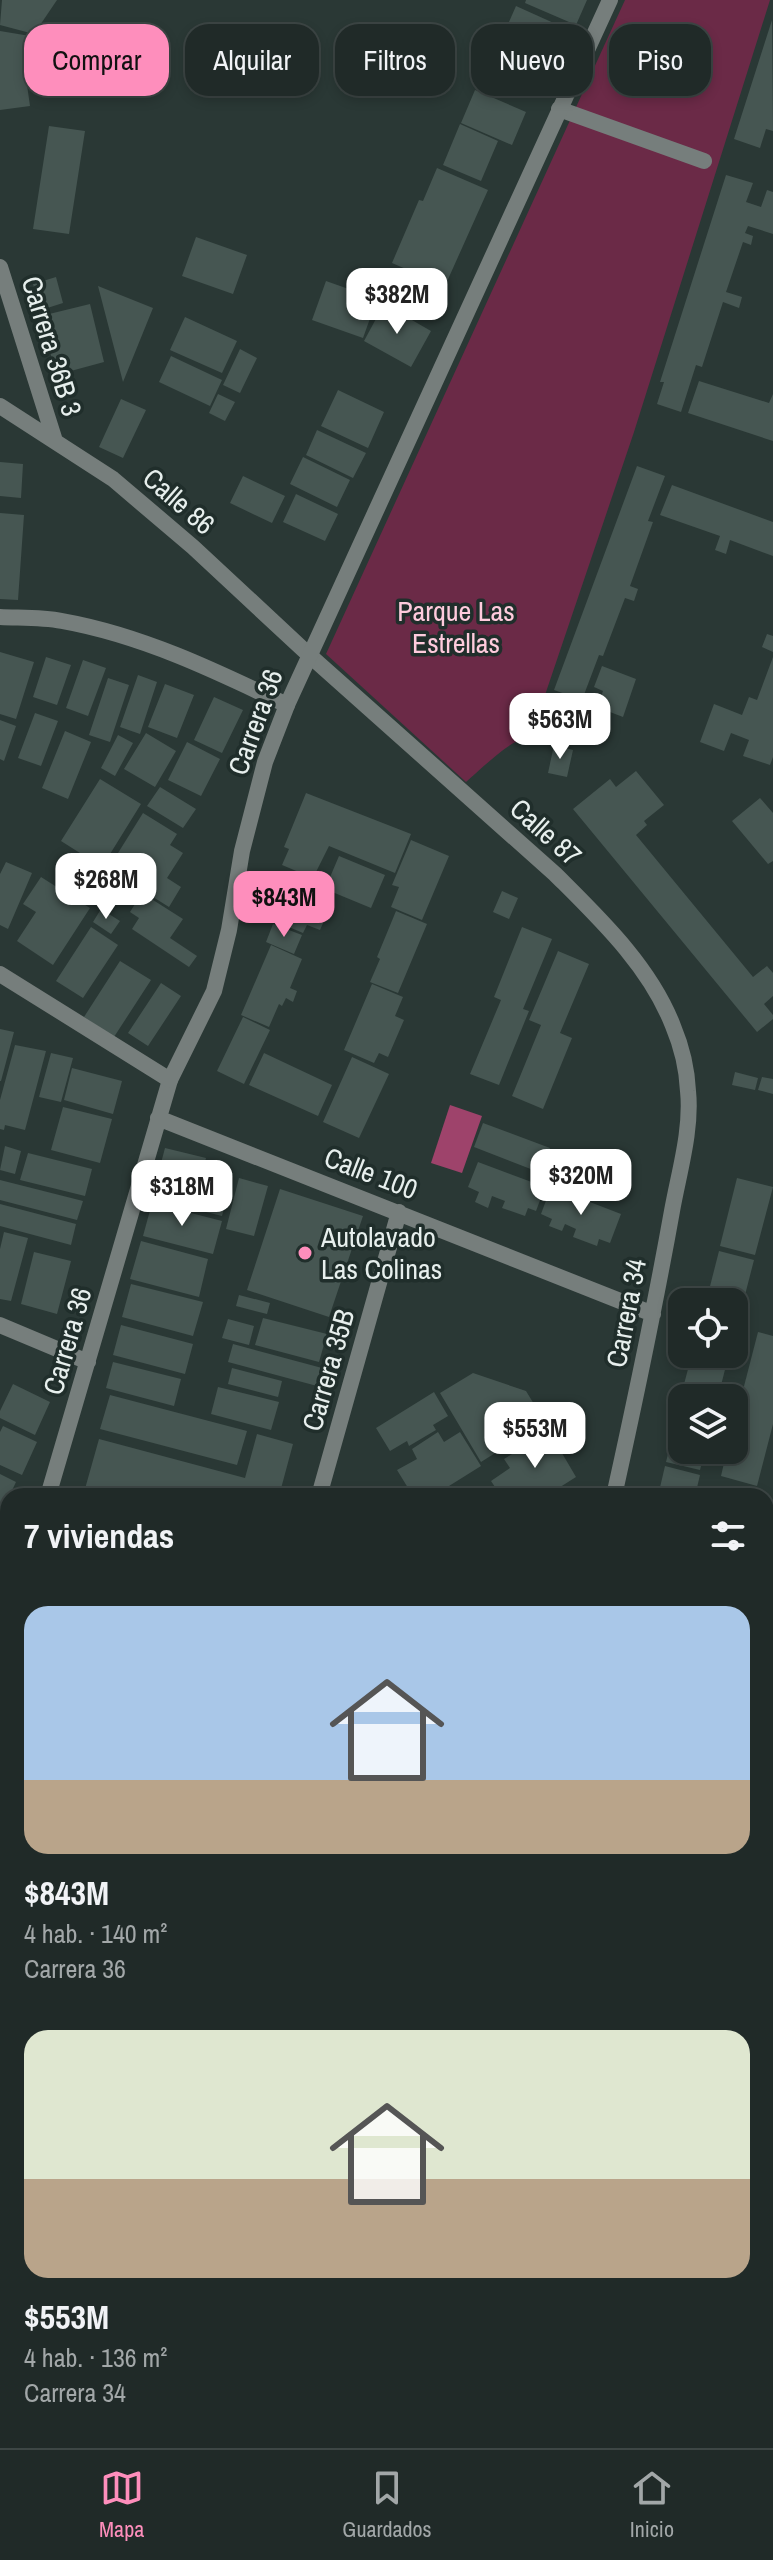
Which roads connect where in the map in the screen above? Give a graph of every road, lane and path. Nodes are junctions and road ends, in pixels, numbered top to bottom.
1 (610, 0) edge
2 (559, 109) junction
3 (704, 161) dead end
4 (0, 267) edge
5 (0, 406) edge
6 (55, 441) junction
7 (0, 617) edge
8 (308, 654) junction
9 (287, 705) junction
10 (0, 974) edge
11 (170, 1080) junction
12 (689, 1091) joint
13 (158, 1118) junction
14 (399, 1212) junction
15 (653, 1314) junction
16 (0, 1325) edge
17 (88, 1362) junction
18 (50, 1488) edge
19 (321, 1488) edge
20 (616, 1488) edge

1 - 2 street, Carrera 36
2 - 3 street
2 - 8 street, Carrera 36
4 - 6 street, Carrera 36B 3
5 - 6 street, Calle 86
6 - 8 street, Calle 86
7 - 9 street
8 - 9 street, Carrera 36
8 - 12 street, Calle 87
9 - 11 street, Carrera 36
10 - 11 street
11 - 13 street, Carrera 36
12 - 15 street, Carrera 34
13 - 14 street, Calle 100
13 - 17 street, Carrera 36
14 - 15 street, Calle 100
14 - 19 street, Carrera 35B
15 - 20 street, Carrera 34
16 - 17 street
17 - 18 street, Carrera 36

